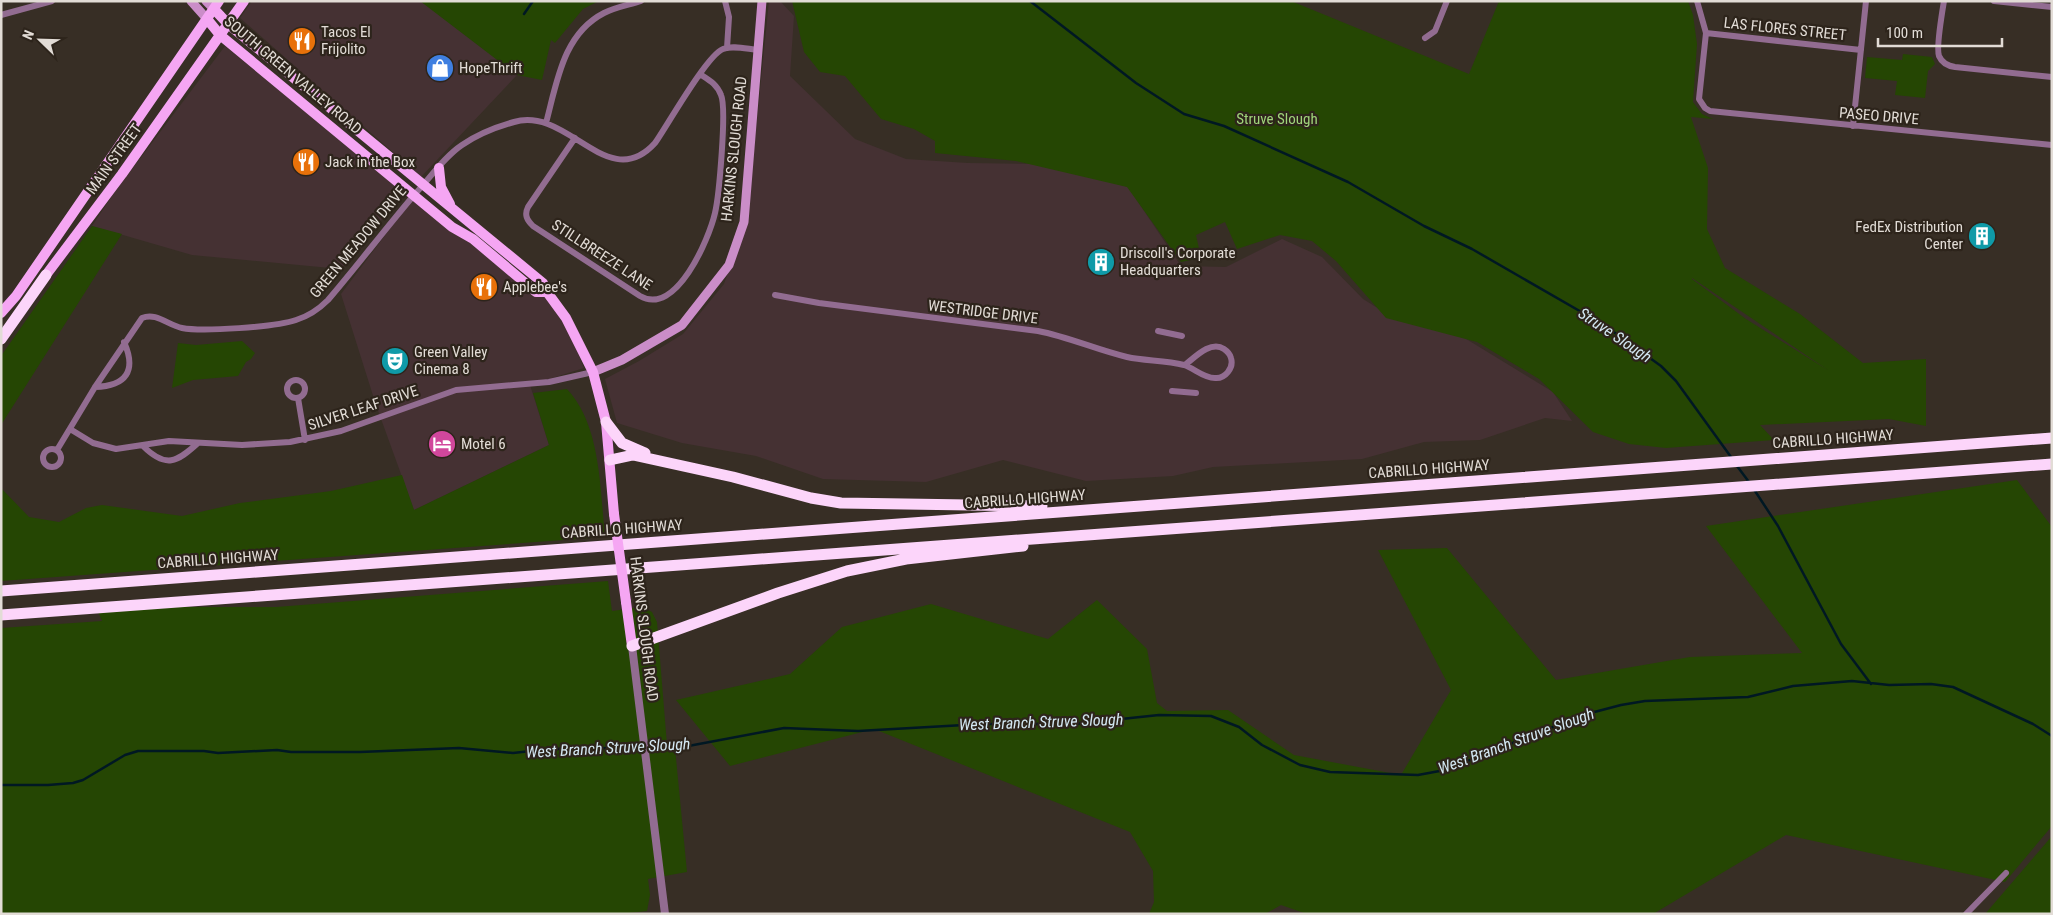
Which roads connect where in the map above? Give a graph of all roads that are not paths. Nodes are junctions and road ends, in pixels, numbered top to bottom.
1 (51, 1) edge
2 (191, 1) edge
3 (244, 1) edge
4 (642, 1) edge
5 (724, 1) edge
6 (762, 1) edge
7 (1447, 1) edge
8 (1697, 1) edge
9 (1866, 1) edge
10 (1944, 1) edge
11 (1994, 1) edge
12 (213, 4) edge
13 (2052, 7) edge
14 (1, 15) edge
15 (207, 19) junction
16 (228, 24) junction
17 (1706, 34) junction
18 (220, 36) junction
19 (1425, 38) dead end
20 (727, 48) junction
21 (758, 50) junction
22 (1861, 50) junction
23 (700, 74) junction
24 (2052, 77) edge
25 (546, 123) junction
26 (1853, 126) junction
27 (575, 138) junction
28 (2052, 145) edge
29 (439, 168) junction
30 (423, 185) junction
31 (414, 196) junction
32 (453, 209) junction
33 (46, 275) junction
34 (547, 292) junction
35 (775, 295) dead end
36 (1, 313) edge
37 (1, 330) edge
38 (1158, 331) dead end
39 (1182, 336) dead end
40 (1, 339) edge
41 (124, 342) junction
42 (1185, 365) junction
43 (593, 372) junction
44 (95, 387) junction
45 (1172, 391) dead end
46 (1196, 393) dead end
47 (298, 398) dead end
48 (606, 422) junction
49 (70, 429) junction
50 (2052, 438) edge
51 (305, 440) junction
52 (198, 443) junction
53 (143, 446) junction
54 (57, 450) dead end
55 (610, 460) junction
56 (2052, 464) edge
57 (733, 477) junction
58 (1096, 509) junction
59 (1063, 536) junction
60 (1, 591) edge
61 (1, 615) edge
62 (632, 646) junction
63 (2006, 873) dead end
64 (665, 914) edge
65 (1966, 914) edge

1 - 14 street
2 - 15 main road, SOUTH GREEN VALLEY ROAD
3 - 16 main road, MAIN STREET
4 - 25 street
5 - 20 street
6 - 21 main road, HARKINS SLOUGH ROAD
7 - 19 street
8 - 17 street
9 - 22 street
10 - 24 street
11 - 13 street
12 - 15 main road, MAIN STREET
12 - 16 main road, SOUTH GREEN VALLEY ROAD
15 - 18 main road, SOUTH GREEN VALLEY ROAD
15 - 36 main road, MAIN STREET
16 - 18 main road, MAIN STREET
16 - 30 main road, SOUTH GREEN VALLEY ROAD
17 - 22 street, LAS FLORES STREET
17 - 26 street, PASEO DRIVE
18 - 31 main road, SOUTH GREEN VALLEY ROAD
18 - 33 main road, MAIN STREET
20 - 21 street
20 - 23 street, GREEN MEADOW DRIVE
21 - 43 main road, HARKINS SLOUGH ROAD
22 - 26 street
23 - 27 street, GREEN MEADOW DRIVE
23 - 27 street, STILLBREEZE LANE
25 - 27 street, GREEN MEADOW DRIVE
25 - 29 street, GREEN MEADOW DRIVE
26 - 28 street, PASEO DRIVE
29 - 30 street, GREEN MEADOW DRIVE
29 - 32 main road
30 - 31 street, GREEN MEADOW DRIVE
30 - 32 main road, SOUTH GREEN VALLEY ROAD
31 - 34 main road, SOUTH GREEN VALLEY ROAD
31 - 41 street, GREEN MEADOW DRIVE
32 - 34 main road, SOUTH GREEN VALLEY ROAD
33 - 37 street, MAIN STREET
33 - 40 highway
34 - 43 main road, SOUTH GREEN VALLEY ROAD
35 - 42 street, WESTRIDGE DRIVE
38 - 39 street
41 - 44 street, GREEN MEADOW DRIVE
41 - 44 street
42 - 42 street, WESTRIDGE DRIVE
43 - 48 main road, HARKINS SLOUGH ROAD
43 - 51 street, SILVER LEAF DRIVE
44 - 49 street, GREEN MEADOW DRIVE
45 - 46 street
47 - 51 street
48 - 55 main road, HARKINS SLOUGH ROAD
48 - 57 highway
49 - 53 street, SILVER LEAF DRIVE
49 - 54 street, GREEN MEADOW DRIVE
50 - 58 highway, CABRILLO HIGHWAY
51 - 52 street, SILVER LEAF DRIVE
52 - 53 street, SILVER LEAF DRIVE
52 - 53 street
55 - 57 highway
55 - 62 main road, HARKINS SLOUGH ROAD, bridge
56 - 59 highway
57 - 58 highway
58 - 60 highway, CABRILLO HIGHWAY
59 - 61 highway
59 - 62 highway
62 - 64 street, HARKINS SLOUGH ROAD
63 - 65 street

